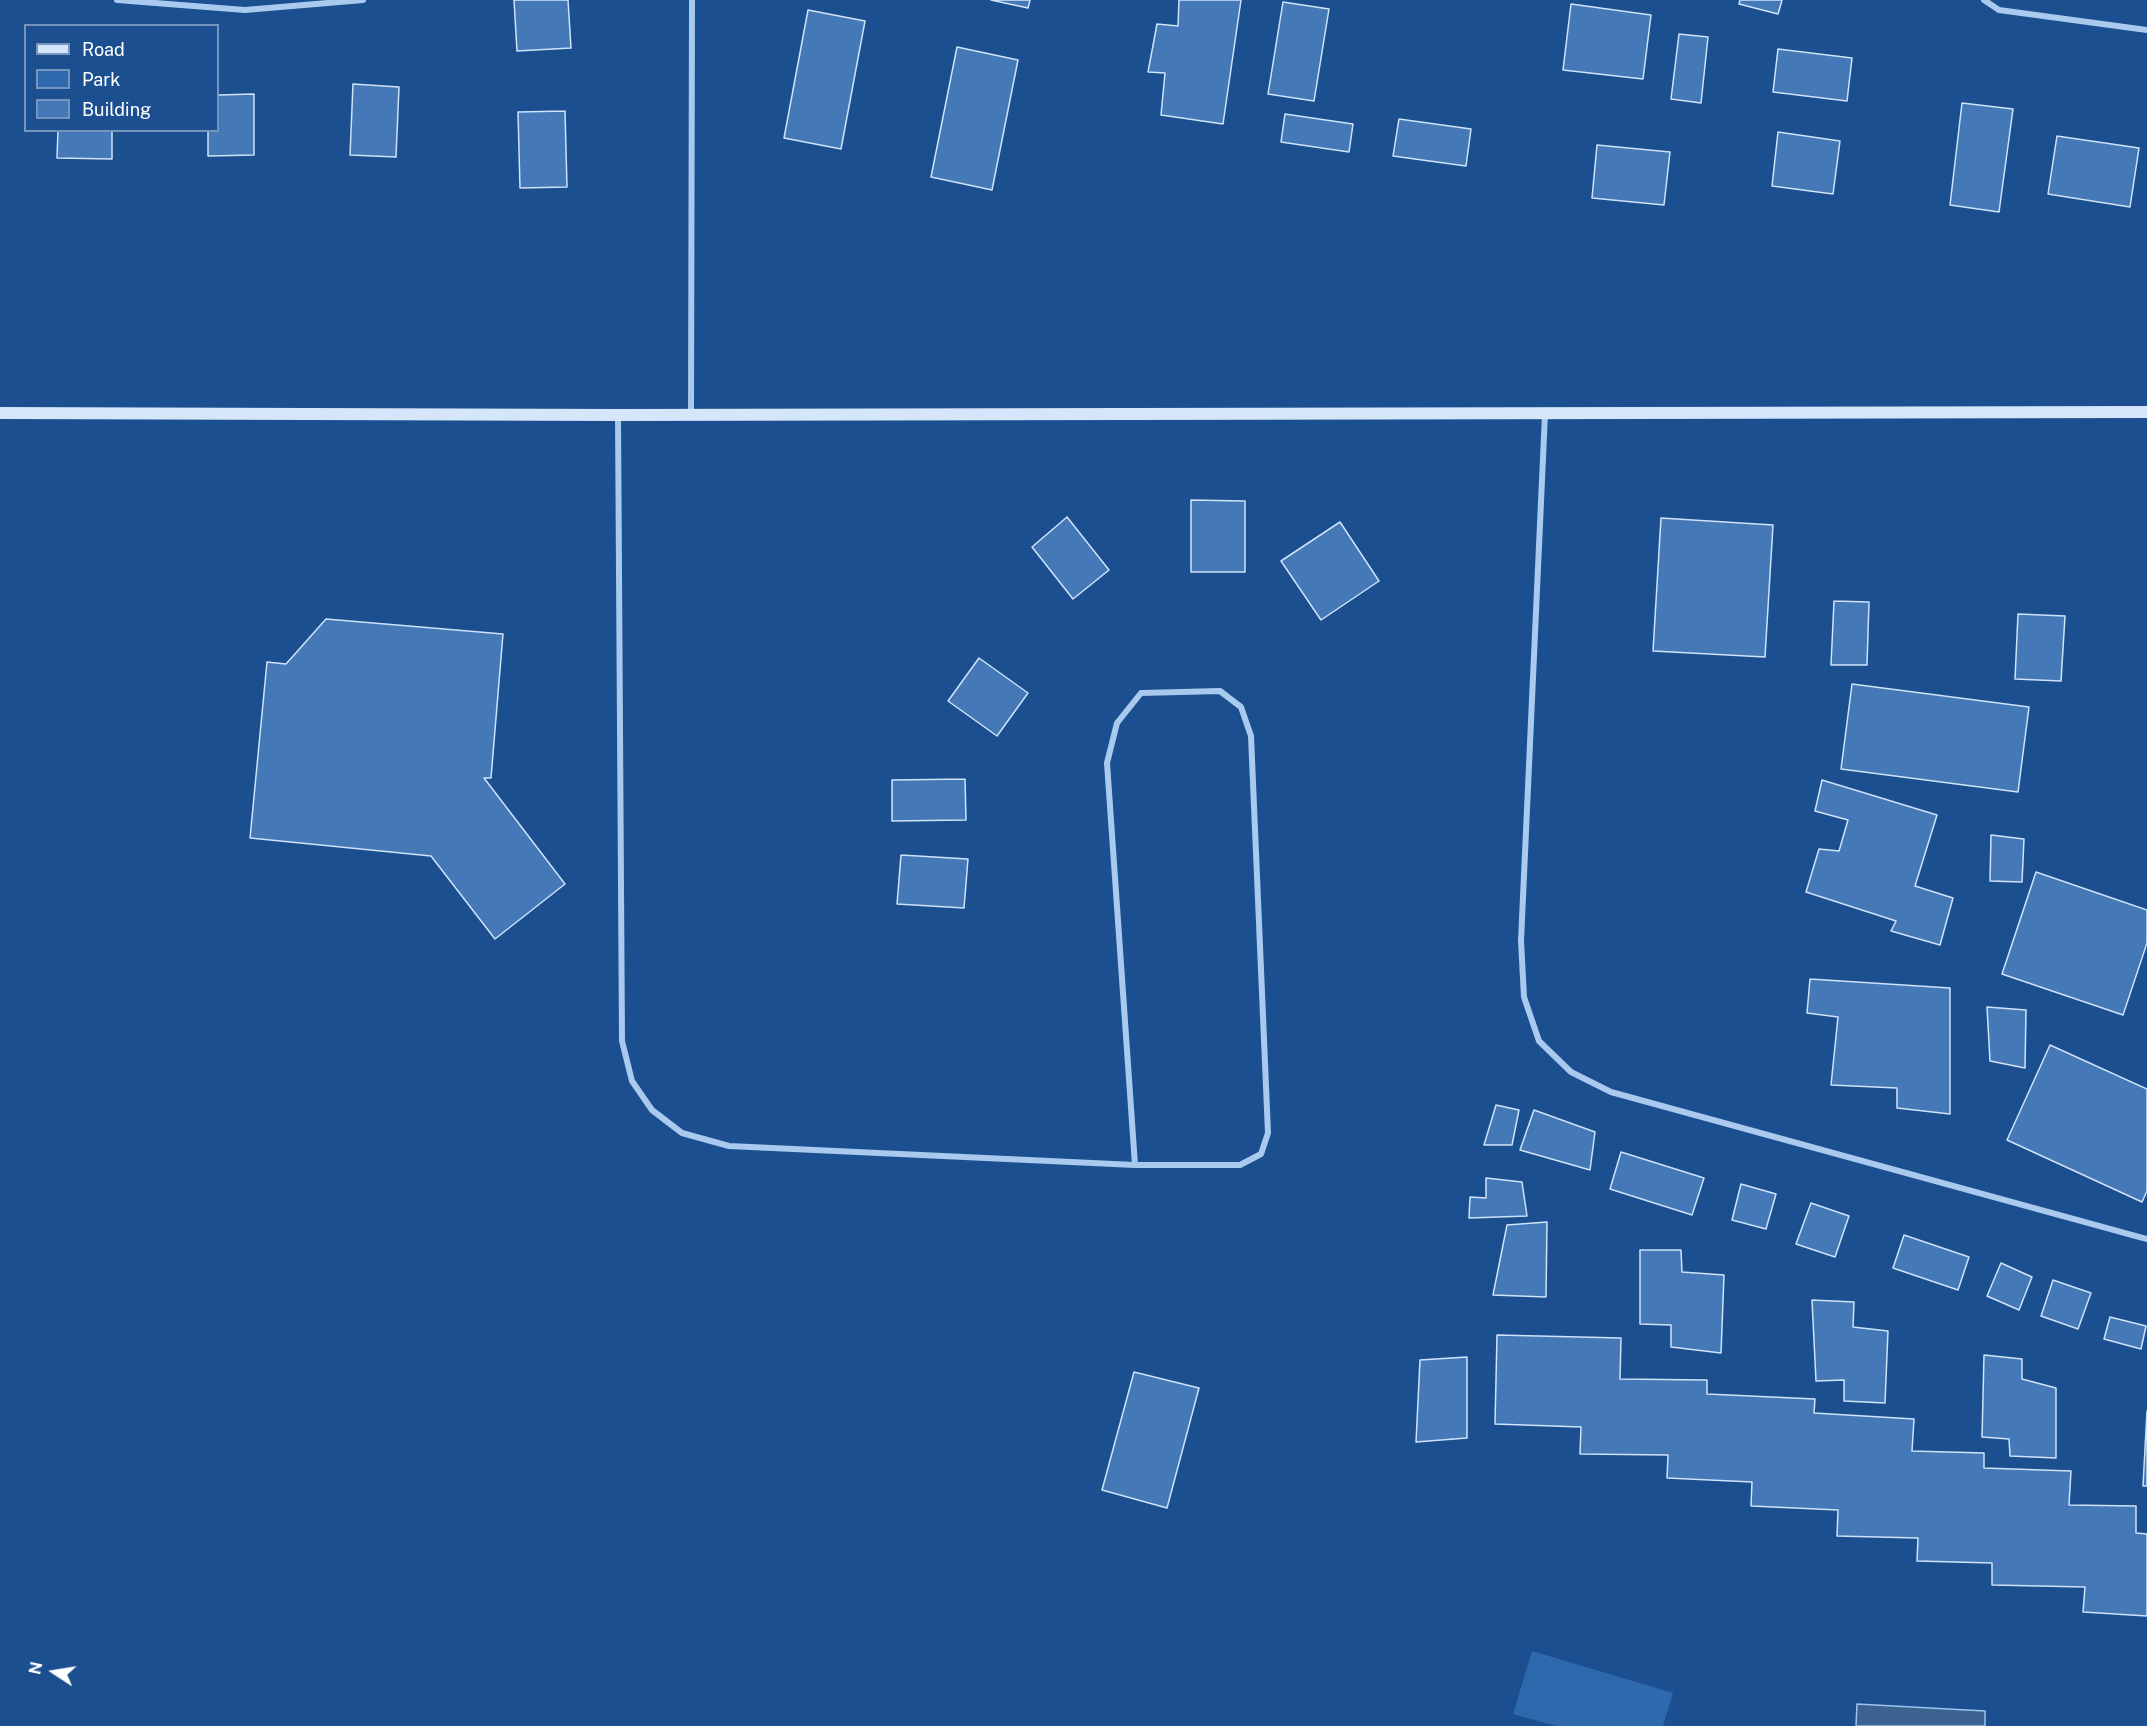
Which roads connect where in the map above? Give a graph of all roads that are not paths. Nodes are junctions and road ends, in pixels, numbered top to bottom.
1 (117, 0) edge
2 (363, 0) edge
3 (692, 0) edge
4 (1984, 0) edge
5 (2147, 30) edge
6 (2147, 411) edge
7 (0, 413) edge
8 (1545, 413) junction
9 (618, 415) junction
10 (692, 415) junction
11 (1135, 1165) junction
12 (2147, 1239) edge

1 - 2 street
3 - 10 street
4 - 5 street
6 - 8 street
7 - 9 street
8 - 10 street
8 - 12 street
9 - 10 street
9 - 11 street
11 - 11 street

